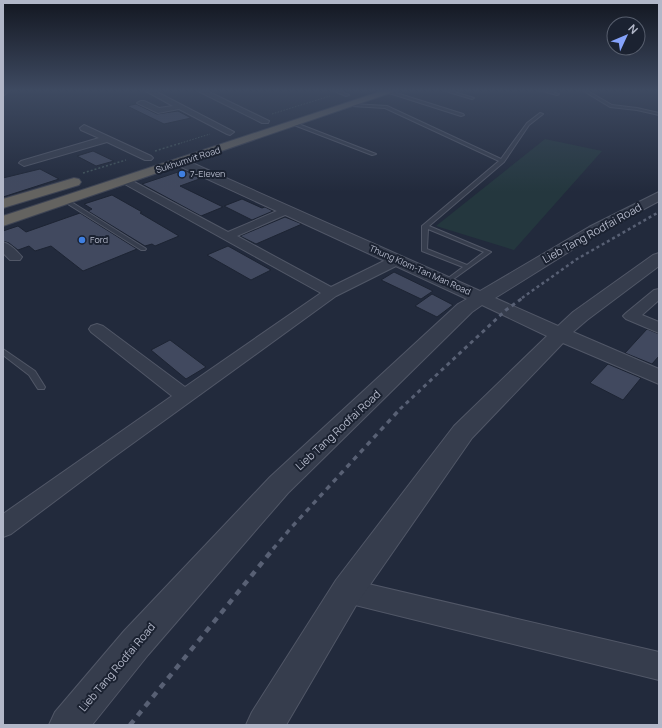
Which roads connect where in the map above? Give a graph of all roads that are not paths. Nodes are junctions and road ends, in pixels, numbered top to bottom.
1 (208, 124) edge
2 (252, 124) edge
3 (295, 124) joint
4 (423, 124) edge
5 (528, 124) edge
6 (84, 128) dead end
7 (223, 133) joint
8 (107, 139) junction
9 (163, 154) dead end
10 (374, 154) dead end
11 (140, 159) joint
12 (502, 160) junction
13 (181, 162) junction
14 (24, 163) dead end
15 (85, 175) road end
16 (125, 180) junction
17 (659, 196) edge
18 (66, 200) junction
19 (3, 204) edge
20 (288, 210) junction
21 (3, 221) edge
22 (426, 226) junction
23 (228, 236) junction
24 (3, 246) edge
25 (143, 249) dead end
26 (15, 257) dead end
27 (659, 258) edge
28 (397, 260) junction
29 (468, 267) junction
30 (446, 282) junction
31 (331, 293) junction
32 (659, 293) edge
33 (480, 298) junction
34 (659, 328) edge
35 (97, 329) dead end
36 (560, 334) junction
37 (3, 351) edge
38 (659, 377) edge
39 (41, 387) dead end
40 (185, 396) junction
41 (3, 527) edge
42 (347, 591) junction
43 (659, 666) edge
44 (68, 725) edge
45 (265, 725) edge

1 - 7 street
2 - 7 highway, Sukhumvit Road
3 - 10 lane
3 - 13 highway, Sukhumvit Road
4 - 12 lane
5 - 12 lane
6 - 8 street
8 - 11 street
8 - 14 street
9 - 11 highway, Sukhumvit Road
12 - 22 lane
13 - 16 highway, Sukhumvit Road
13 - 20 street, Thung Klom-Tan Man Road
15 - 19 highway
16 - 18 highway, Sukhumvit Road
16 - 23 street
17 - 33 street, Lieb Tang Rodfai Road
18 - 21 highway, Sukhumvit Road
18 - 25 lane
20 - 23 street
20 - 28 street, Thung Klom-Tan Man Road
22 - 29 lane
22 - 29 lane
23 - 31 street
24 - 26 street
27 - 36 street
28 - 30 street, Thung Klom-Tan Man Road
28 - 31 street
29 - 30 lane
30 - 33 street, Thung Klom-Tan Man Road
31 - 40 street
32 - 34 street
33 - 36 street, Thung Klom-Tan Man Road
33 - 44 street, Lieb Tang Rodfai Road
35 - 40 street
36 - 38 street, Thung Klom-Tan Man Road
36 - 42 street
37 - 39 lane
40 - 41 street
42 - 43 street
42 - 45 street

